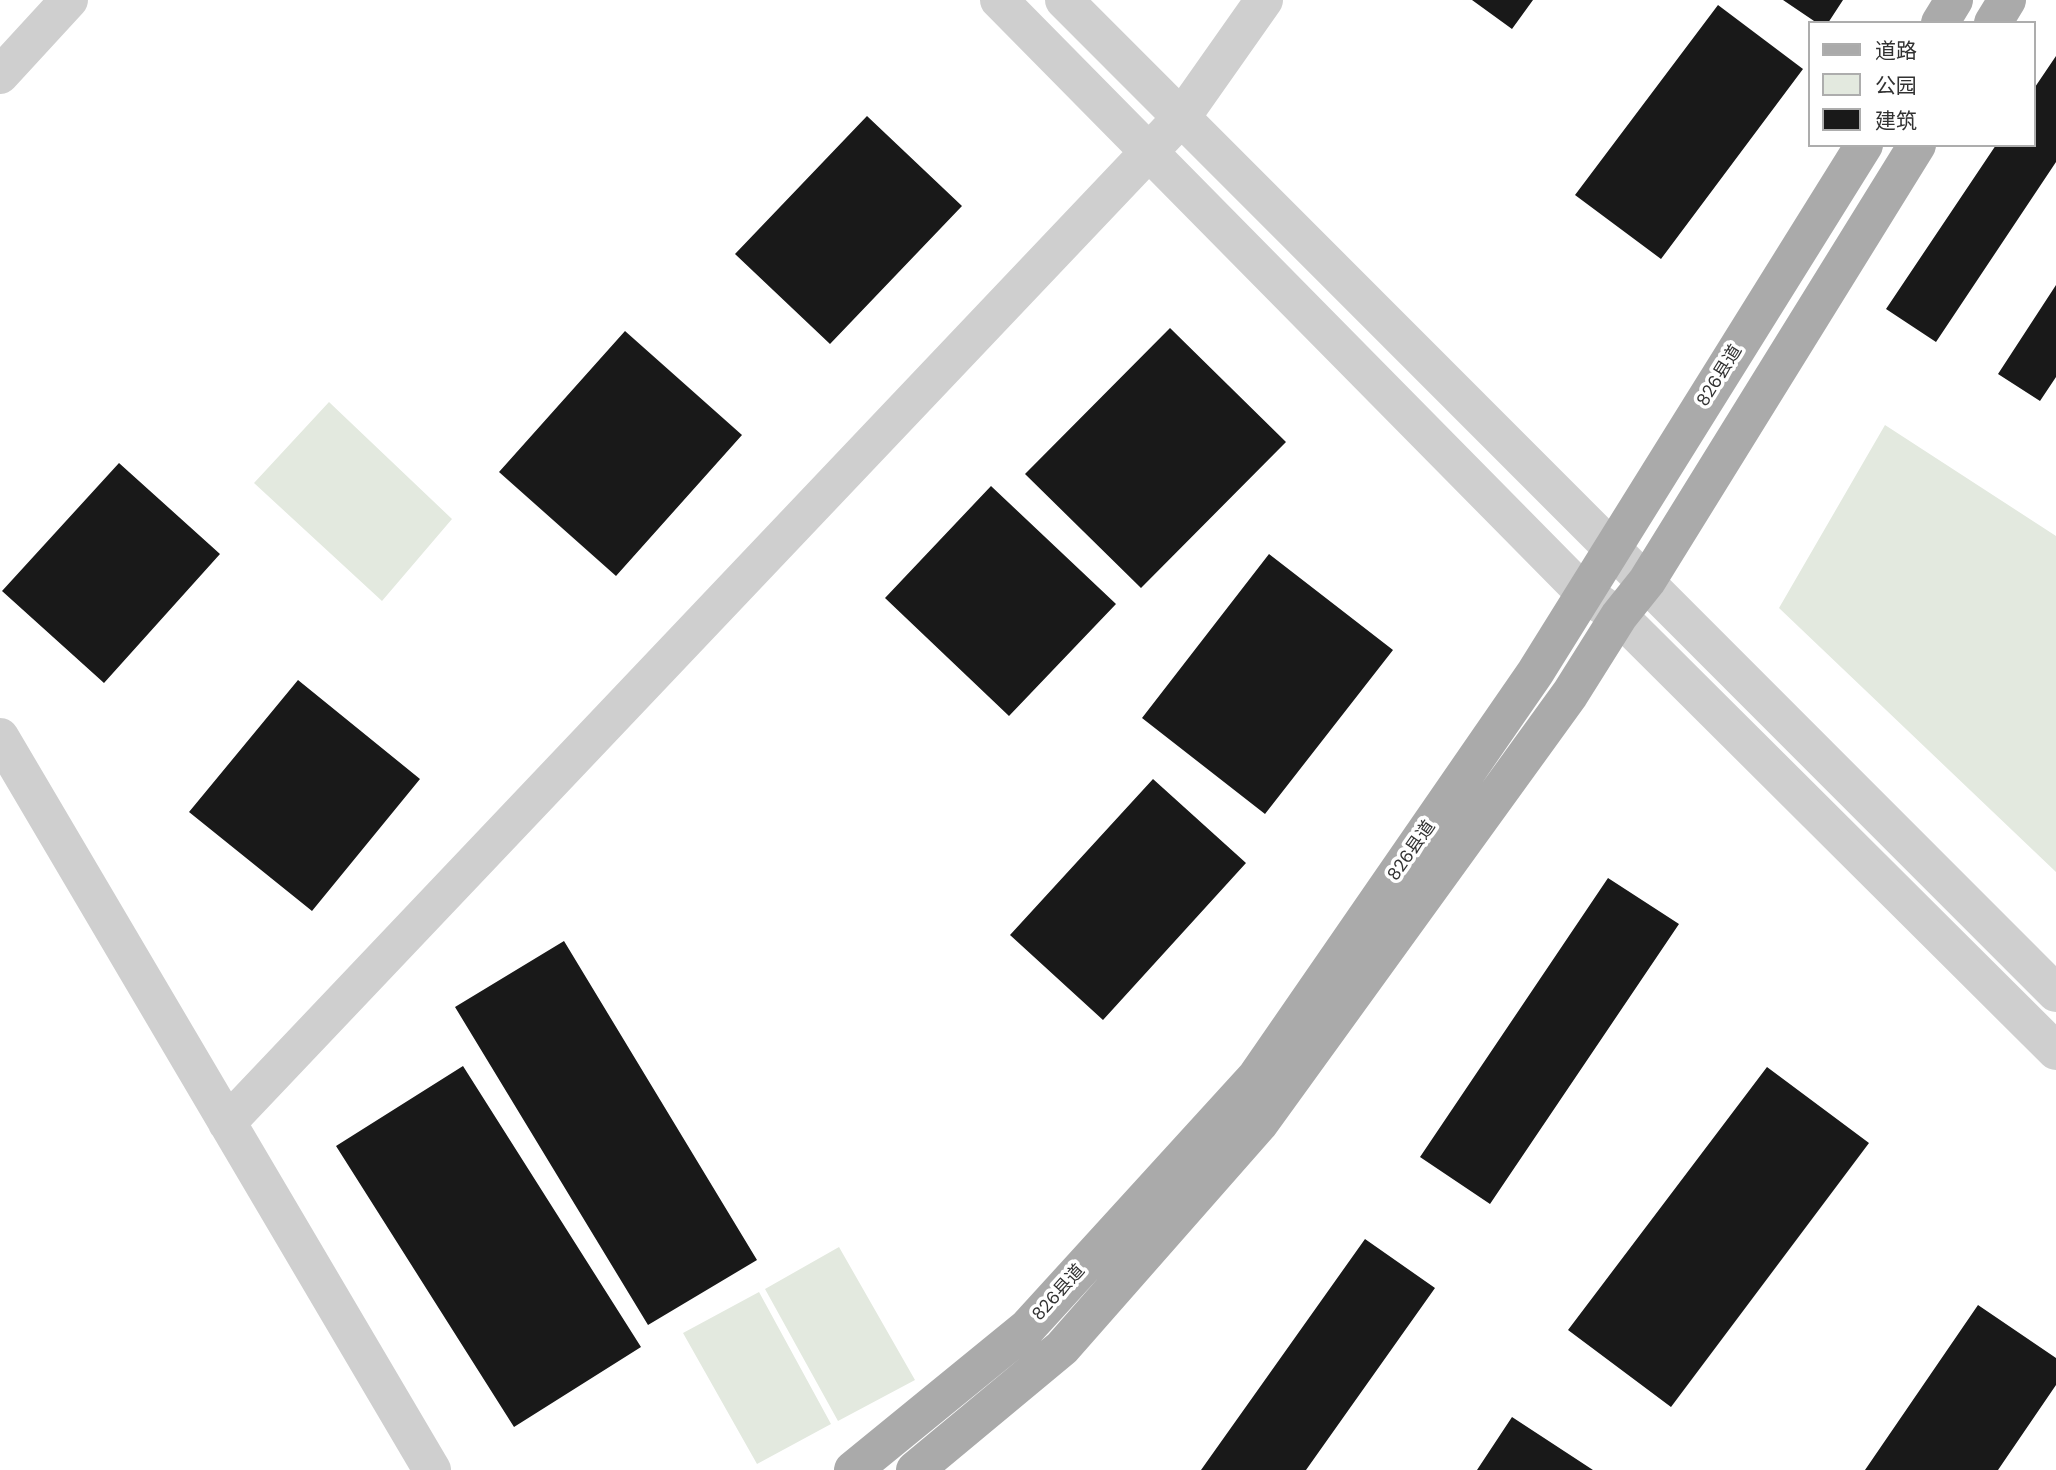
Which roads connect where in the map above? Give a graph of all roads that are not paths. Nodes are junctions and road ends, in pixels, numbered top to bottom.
1 (69, 0) edge
2 (999, 0) edge
3 (1063, 0) edge
4 (1264, 0) edge
5 (1954, 0) edge
6 (2007, 0) edge
7 (1941, 21) edge
8 (1994, 21) edge
9 (0, 75) edge
10 (1181, 118) junction
11 (1863, 147) edge
12 (1916, 147) edge
13 (1149, 152) junction
14 (1611, 551) junction
15 (1647, 582) junction
16 (1585, 594) junction
17 (1619, 616) junction
18 (0, 737) edge
19 (2056, 993) edge
20 (2056, 1051) edge
21 (228, 1123) junction
22 (432, 1470) edge
23 (853, 1470) edge
24 (915, 1470) edge

1 - 9 street
2 - 13 street
3 - 10 street
4 - 10 street
5 - 7 main road
6 - 8 main road
10 - 13 street
10 - 14 street
11 - 14 main road, 826县道
12 - 15 main road, 826县道
13 - 16 street
13 - 21 street
14 - 15 street
14 - 16 main road, 826县道
15 - 17 main road, 826县道
15 - 19 street
16 - 17 street
16 - 23 main road, 826县道
17 - 20 street
17 - 24 main road, 826县道
18 - 21 street
21 - 22 street

